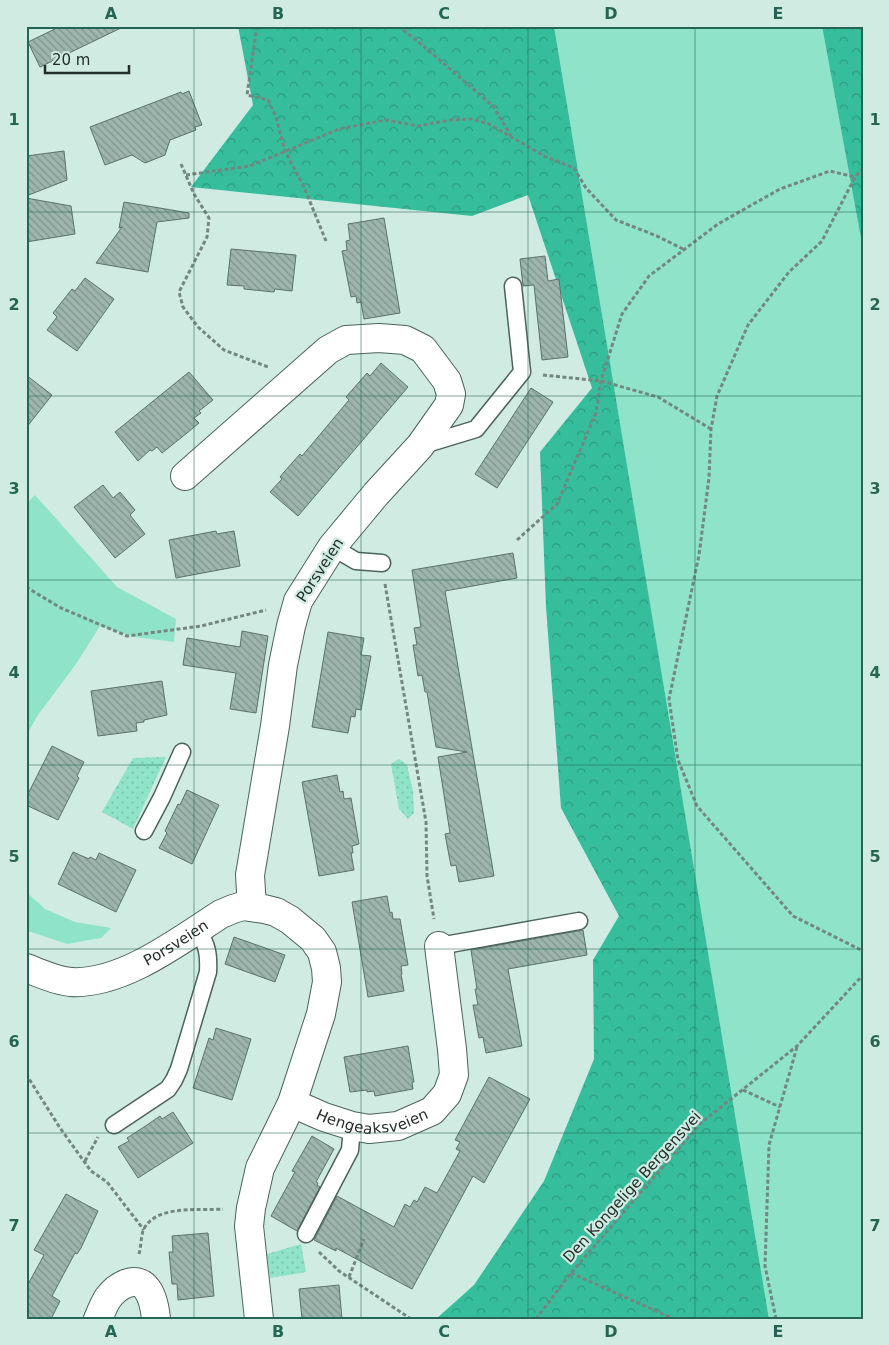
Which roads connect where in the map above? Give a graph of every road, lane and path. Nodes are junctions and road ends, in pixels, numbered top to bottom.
1 (257, 26) edge
2 (398, 26) edge
3 (512, 137) junction
4 (285, 151) junction
5 (181, 164) dead end
6 (863, 168) edge
7 (186, 176) junction
8 (855, 177) junction
9 (326, 241) dead end
10 (683, 249) junction
11 (512, 286) dead end
12 (522, 372) junction
13 (296, 378) junction
14 (601, 381) junction
15 (711, 429) junction
16 (420, 446) junction
17 (185, 476) dead end
18 (518, 540) dead end
19 (332, 547) junction
20 (382, 564) joint
21 (26, 587) edge
22 (298, 601) junction
23 (182, 752) dead end
24 (144, 831) dead end
25 (252, 907) junction
26 (579, 921) dead end
27 (198, 929) junction
28 (438, 946) junction
29 (863, 951) edge
30 (26, 968) edge
31 (863, 975) edge
32 (797, 1046) junction
33 (26, 1074) edge
34 (743, 1090) junction
35 (292, 1103) junction
36 (780, 1108) junction
37 (114, 1125) dead end
38 (352, 1126) junction
39 (251, 1208) junction
40 (144, 1230) junction
41 (306, 1234) joint
42 (364, 1238) dead end
43 (571, 1272) junction
44 (349, 1278) junction
45 (137, 1282) junction
46 (98, 1319) edge
47 (156, 1319) edge
48 (259, 1319) edge
49 (411, 1319) edge
50 (536, 1319) edge
51 (674, 1319) edge
52 (776, 1319) edge

1 - 4 path
2 - 3 path
3 - 4 path
3 - 10 path
4 - 7 path
4 - 9 path
5 - 7 path
6 - 8 path
7 - 13 path
8 - 10 path
8 - 15 path
10 - 14 path
11 - 12 lane
12 - 14 path
12 - 16 lane
13 - 16 street, Porsveien
13 - 17 street, Porsveien
14 - 15 path
14 - 18 path
15 - 29 path
16 - 19 street, Porsveien
19 - 20 lane
19 - 22 street, Porsveien
20 - 28 path
21 - 22 path
22 - 25 street, Porsveien
23 - 24 lane
25 - 27 street, Porsveien
25 - 35 street, Hengeaksveien
26 - 28 lane
27 - 30 street, Porsveien
27 - 37 lane
28 - 38 street, Hengeaksveien
31 - 32 path, Den Kongelige Bergensvei
32 - 34 path, Den Kongelige Bergensvei
32 - 36 path
33 - 40 path
34 - 36 path
34 - 43 path, Den Kongelige Bergensvei
35 - 38 street, Hengeaksveien
35 - 39 street, Hengeaksveien
36 - 52 path
38 - 41 lane
39 - 40 path
39 - 48 street, Hengeaksveien
40 - 45 path
41 - 44 path
42 - 44 path
43 - 50 path, Den Kongelige Bergensvei
43 - 51 path
44 - 49 path
45 - 46 street
45 - 47 street

